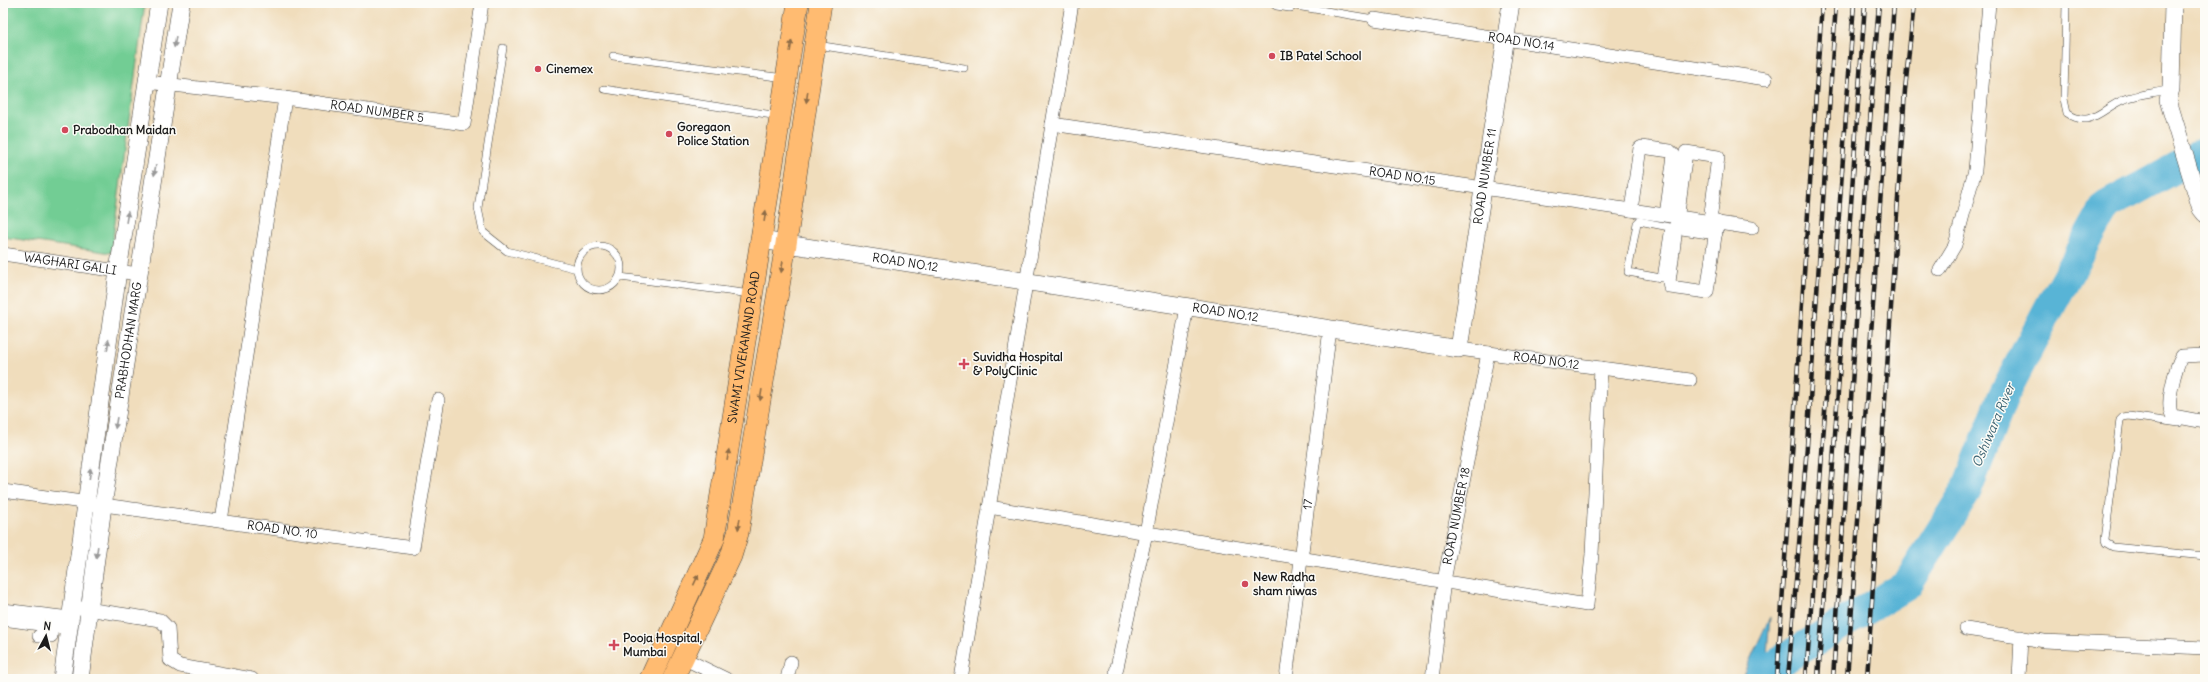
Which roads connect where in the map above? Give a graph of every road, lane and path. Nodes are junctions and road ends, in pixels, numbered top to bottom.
1 (160, 3) edge
2 (181, 3) edge
3 (482, 3) edge
4 (798, 3) edge
5 (821, 3) edge
6 (1072, 3) edge
7 (1277, 3) edge
8 (1511, 3) edge
9 (1989, 3) edge
10 (2066, 3) edge
11 (2173, 3) edge
12 (1290, 5) joint
13 (1374, 19) joint
14 (1505, 39) junction
15 (815, 44) junction
16 (503, 48) dead end
17 (613, 56) dead end
18 (964, 68) dead end
19 (786, 78) junction
20 (1766, 79) dead end
21 (147, 82) junction
22 (168, 85) junction
23 (604, 89) dead end
24 (2173, 95) junction
25 (285, 98) junction
26 (780, 116) junction
27 (1052, 124) junction
28 (1483, 188) junction
29 (2205, 188) edge
30 (1631, 206) junction
31 (2203, 212) edge
32 (1667, 216) junction
33 (1714, 223) junction
34 (1752, 228) dead end
35 (761, 240) junction
36 (786, 244) junction
37 (3, 254) edge
38 (577, 269) junction
39 (1940, 270) dead end
40 (118, 271) junction
41 (138, 274) junction
42 (620, 277) junction
43 (1026, 281) junction
44 (753, 294) junction
45 (1187, 306) junction
46 (1330, 329) junction
47 (1459, 349) junction
48 (1488, 353) junction
49 (2205, 355) edge
50 (1601, 368) junction
51 (1690, 380) dead end
52 (438, 400) dead end
53 (2205, 422) edge
54 (2205, 427) edge
55 (3, 491) edge
56 (86, 503) junction
57 (104, 506) junction
58 (989, 507) junction
59 (221, 520) junction
60 (1146, 533) junction
61 (2205, 556) edge
62 (1300, 558) junction
63 (1444, 581) junction
64 (3, 610) edge
65 (90, 610) junction
66 (681, 611) junction
67 (3, 619) edge
68 (66, 620) junction
69 (701, 621) junction
70 (1966, 629) dead end
71 (38, 636) dead end
72 (2021, 637) junction
73 (2205, 648) edge
74 (683, 658) junction
75 (791, 662) dead end
76 (1116, 672) dead end
77 (62, 679) edge
78 (80, 679) edge
79 (252, 679) edge
80 (650, 679) edge
81 (673, 679) edge
82 (726, 679) edge
83 (786, 679) edge
84 (961, 679) edge
85 (1286, 679) edge
86 (1432, 679) edge
87 (2019, 679) edge

1 - 21 street
2 -> 22 street, PRABHODHAN MARG
3 - 25 street, ROAD NUMBER 5
19 -> 4 main road, SWAMI VIVEKANAND ROAD
5 - 15 main road, SWAMI VIVEKANAND ROAD
6 - 27 street
7 - 12 street, ROAD NO.14
8 - 14 street, ROAD NUMBER 11
9 - 39 street
10 - 24 lane
11 - 24 street
12 - 13 lane, ROAD NO.14
13 - 14 street, ROAD NO.14
14 - 20 street, ROAD NO.14
14 - 28 street, ROAD NUMBER 11
15 - 18 lane
15 -> 36 main road, SWAMI VIVEKANAND ROAD
16 - 38 lane
17 - 19 lane
19 - 26 main road, SWAMI VIVEKANAND ROAD
21 - 22 street, ROAD NUMBER 5
40 -> 21 street
22 - 25 street, ROAD NUMBER 5
22 -> 41 street, PRABHODHAN MARG
23 - 26 lane
24 - 29 street
24 - 31 street
25 - 59 street
35 -> 26 main road, SWAMI VIVEKANAND ROAD
27 - 28 street, ROAD NO.15
27 - 43 street
28 - 30 street, ROAD NO.15
28 - 47 street, ROAD NUMBER 11
30 - 32 street, ROAD NO.15
30 - 32 street
32 - 32 lane
32 - 33 street, ROAD NO.15
32 - 33 street
32 - 33 street
33 - 34 street, ROAD NO.15
35 - 36 street, ROAD NO.12
35 - 44 main road, SWAMI VIVEKANAND ROAD
36 - 43 street, ROAD NO.12
36 -> 69 main road, SWAMI VIVEKANAND ROAD
37 - 40 street, WAGHARI GALLI
38 - 42 lane
38 - 42 lane
40 - 41 street, WAGHARI GALLI
56 -> 40 street
41 -> 57 street, PRABHODHAN MARG
42 - 44 lane
43 - 45 street, ROAD NO.12
43 - 58 street
66 -> 44 main road, SWAMI VIVEKANAND ROAD
45 - 46 street, ROAD NO.12
45 - 60 street
46 - 47 street, ROAD NO.12
46 - 62 street, 17
47 - 48 street, ROAD NO.12
48 - 50 street, ROAD NO.12
48 - 63 street, ROAD NUMBER 18
49 - 53 street
50 - 51 street, ROAD NO.12
50 - 63 street
52 - 59 street, ROAD NO. 10
54 - 61 lane
55 - 56 street, ROAD NO. 10
56 - 57 street, ROAD NO. 10
56 - 68 street
57 - 59 street, ROAD NO. 10
57 -> 65 street, PRABHODHAN MARG
58 - 60 street
58 - 84 street
60 - 62 street
60 - 76 street
62 - 63 street
62 - 85 street, 17
63 - 86 street, ROAD NUMBER 18
64 - 68 street
65 - 68 street
65 - 78 street, PRABHODHAN MARG
65 - 79 street
66 - 69 main road
66 - 80 main road, SWAMI VIVEKANAND ROAD
67 - 68 street
68 - 71 street
68 - 77 street
69 - 74 main road, SWAMI VIVEKANAND ROAD
70 - 72 street
72 - 73 street
72 - 87 street
74 - 81 main road, SWAMI VIVEKANAND ROAD
74 - 82 street
75 - 83 street

